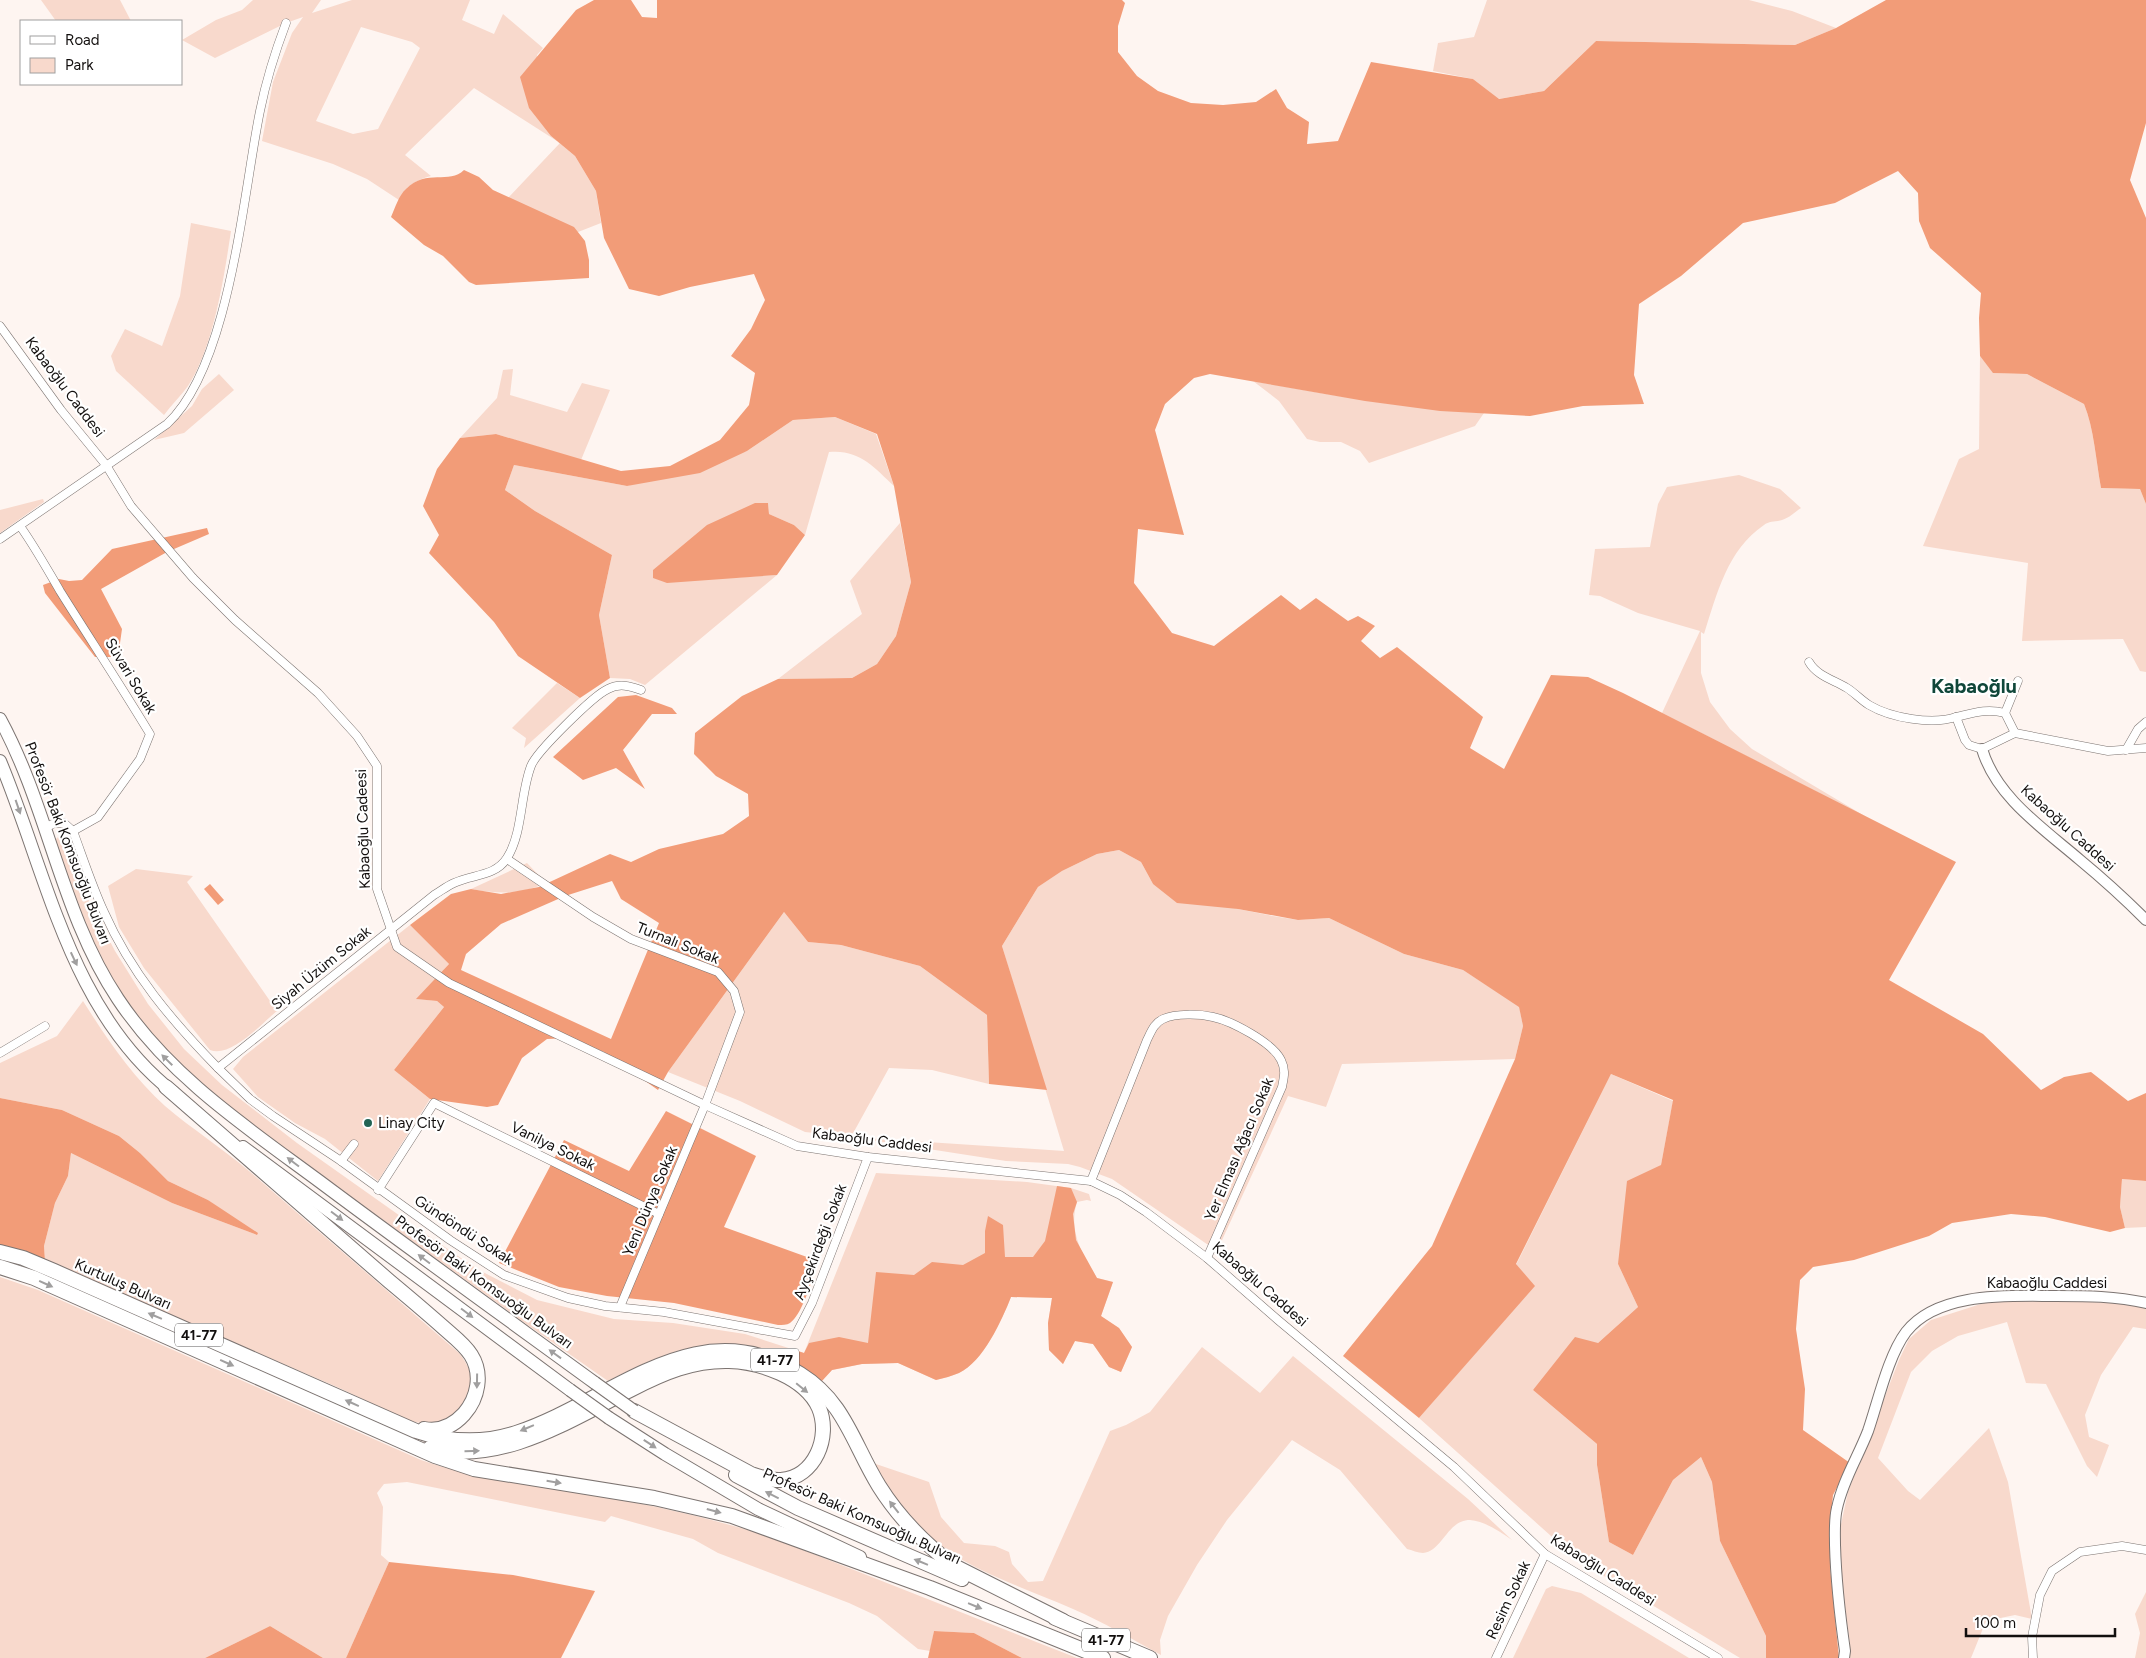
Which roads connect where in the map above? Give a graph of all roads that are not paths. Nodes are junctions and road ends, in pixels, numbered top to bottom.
1 (286, 23) dead end
2 (0, 326) edge
3 (106, 465) junction
4 (20, 526) junction
5 (0, 539) edge
6 (1809, 662) dead end
7 (2018, 681) dead end
8 (641, 690) dead end
9 (2005, 713) junction
10 (1956, 717) junction
11 (0, 719) edge
12 (2146, 722) edge
13 (2015, 733) junction
14 (2146, 748) edge
15 (1982, 749) junction
16 (2126, 750) junction
17 (0, 761) edge
18 (44, 828) junction
19 (73, 830) junction
20 (507, 859) junction
21 (2146, 920) edge
22 (391, 930) junction
23 (45, 1026) dead end
24 (0, 1053) edge
25 (218, 1068) junction
26 (166, 1087) junction
27 (706, 1105) junction
28 (354, 1144) dead end
29 (868, 1157) junction
30 (341, 1161) junction
31 (1091, 1181) junction
32 (378, 1190) junction
33 (659, 1214) junction
34 (0, 1252) edge
35 (1207, 1258) junction
36 (0, 1267) edge
37 (2146, 1303) edge
38 (620, 1307) junction
39 (795, 1336) joint
40 (634, 1411) junction
41 (396, 1423) junction
42 (390, 1436) junction
43 (2146, 1550) edge
44 (1545, 1554) junction
45 (930, 1588) junction
46 (1062, 1621) junction
47 (1103, 1658) edge
48 (1150, 1658) edge
49 (1496, 1658) edge
50 (1718, 1658) edge
51 (1844, 1658) edge
52 (2033, 1658) edge

1 - 3 street
2 - 3 street, Kabaoğlu Caddesi
3 - 4 street
3 - 22 street, Kabaoğlu Cadeesi
4 - 5 street
4 - 19 street, Süvari Sokak
6 - 10 street
7 - 9 street
8 - 20 street
9 - 10 street
9 - 13 street
10 - 15 street
11 - 18 main road, Profesör Baki Komsuoğlu Bulvarı
12 - 16 street
13 - 15 street
13 - 16 street
14 - 16 street
15 - 21 street, Kabaoğlu Caddesi
17 -> 26 main road
18 - 19 street
40 -> 18 main road, Profesör Baki Komsuoğlu Bulvarı, bridge
19 - 25 street
20 - 22 street, Siyah Üzüm Sokak
20 - 27 street, Turnalı Sokak
22 - 25 street, Siyah Üzüm Sokak
22 - 27 street, Kabaoğlu Cadeesi
23 - 24 street
25 - 30 street, Gündöndü Sokak
26 -> 41 highway
26 -> 45 main road, bridge
27 - 29 street, Kabaoğlu Caddesi
27 - 33 street, Yeni Dünya Sokak
28 - 30 street
29 - 31 street, Kabaoğlu Caddesi
29 - 39 street, Ayçekirdeği Sokak
30 - 32 street, Gündöndü Sokak
31 - 35 street, Kabaoğlu Caddesi
31 - 35 street, Yer Elması Ağacı Sokak
32 - 33 street, Vanilya Sokak
32 - 38 street, Gündöndü Sokak
33 - 38 street, Yeni Dünya Sokak
41 -> 34 highway, Kurtuluş Bulvarı / 41-77
35 - 44 street, Kabaoğlu Caddesi
36 -> 42 highway, Kurtuluş Bulvarı / 41-77
37 - 51 street, Kabaoğlu Caddesi
38 - 39 street, Gündöndü Sokak
42 -> 40 highway
46 -> 40 highway, Profesör Baki Komsuoğlu Bulvarı
46 -> 41 highway, 41-77
42 -> 45 highway, 41-77
43 - 52 street
44 - 49 street, Resim Sokak
44 - 50 street, Kabaoğlu Caddesi
45 -> 47 highway, 41-77
46 - 48 highway, Profesör Baki Komsuoğlu Bulvarı / 41-77

